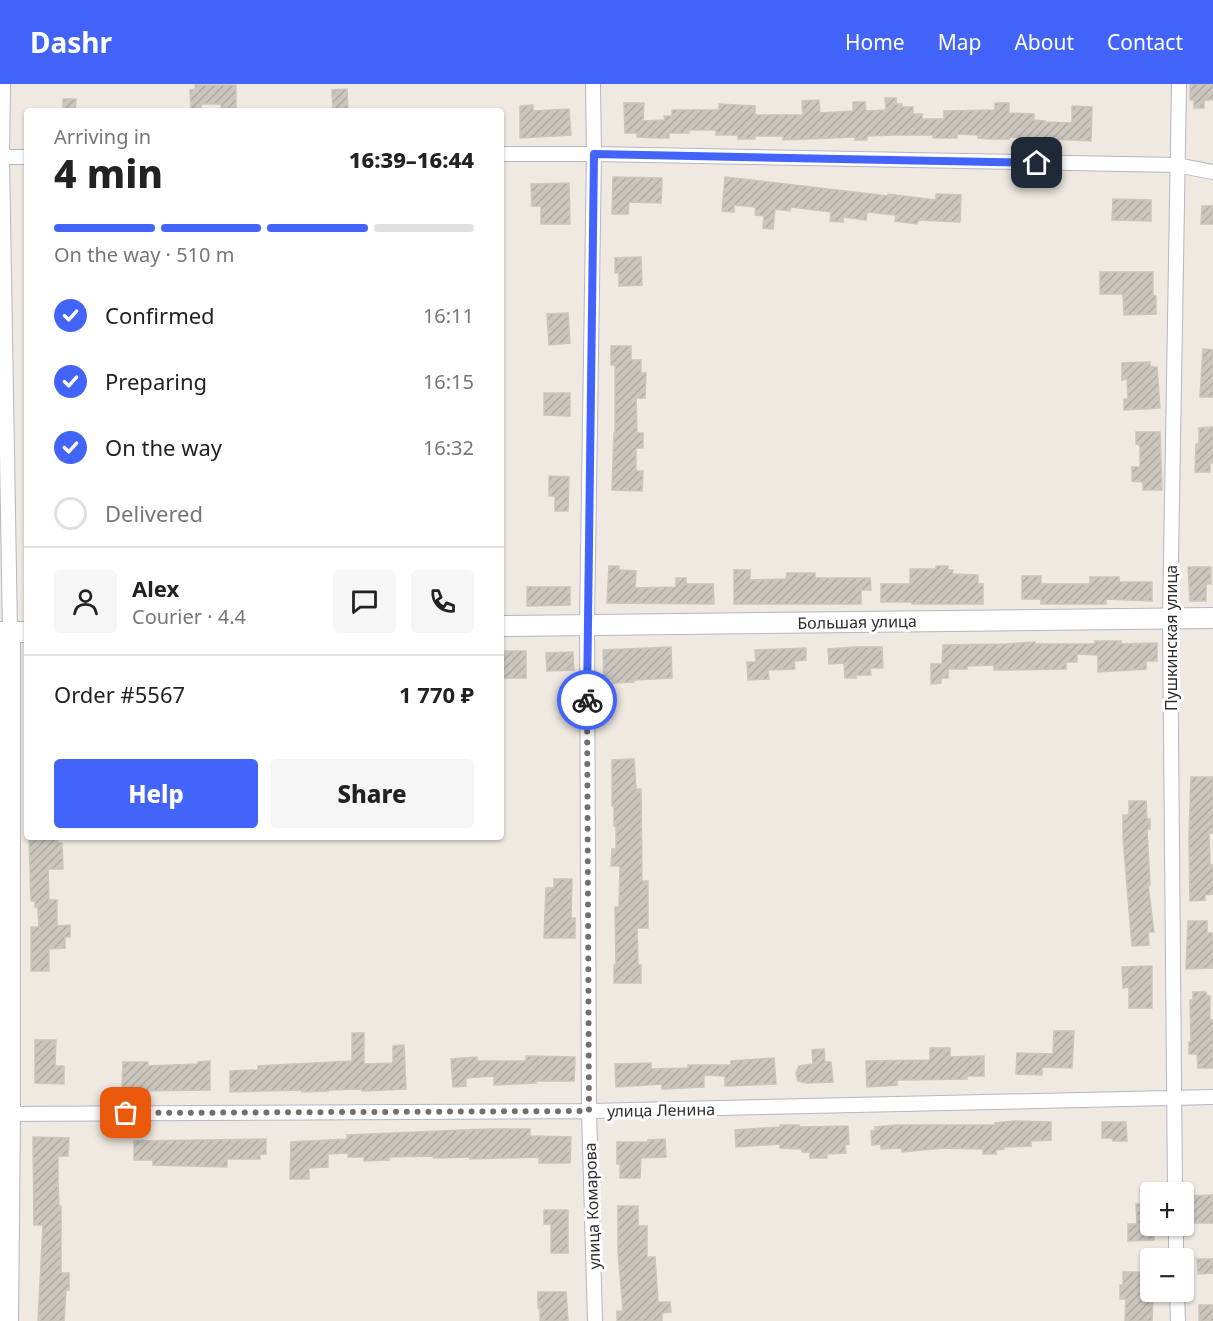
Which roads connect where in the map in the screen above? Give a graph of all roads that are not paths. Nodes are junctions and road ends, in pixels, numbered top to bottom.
1 (3, 84) edge
2 (593, 84) edge
3 (1179, 84) edge
4 (504, 154) edge
5 (594, 154) junction
6 (1, 157) edge
7 (24, 157) edge
8 (1176, 165) junction
9 (1213, 172) edge
10 (1213, 618) edge
11 (1170, 619) junction
12 (587, 625) junction
13 (504, 626) edge
14 (12, 632) edge
15 (1213, 1097) edge
16 (1173, 1098) junction
17 (589, 1111) junction
18 (5, 1114) edge
19 (1175, 1182) edge
20 (1177, 1302) edge
21 (8, 1321) edge
22 (595, 1321) edge
23 (1178, 1321) edge

1 - 6 street
2 - 5 street, улица Комарова
3 - 8 street, Пушкинская улица
4 - 5 street
5 - 8 street
5 - 12 street, улица Комарова
6 - 7 street
6 - 14 street
8 - 9 street
8 - 11 street, Пушкинская улица
10 - 11 street, Большая улица
11 - 12 street, Большая улица
11 - 16 street, Пушкинская улица
12 - 13 street, Большая улица
12 - 17 street, улица Комарова
14 - 18 street
15 - 16 street, улица Ленина
16 - 17 street, улица Ленина
16 - 19 street, Пушкинская улица
17 - 18 street, улица Ленина
17 - 22 street, улица Комарова
18 - 21 street
20 - 23 street

